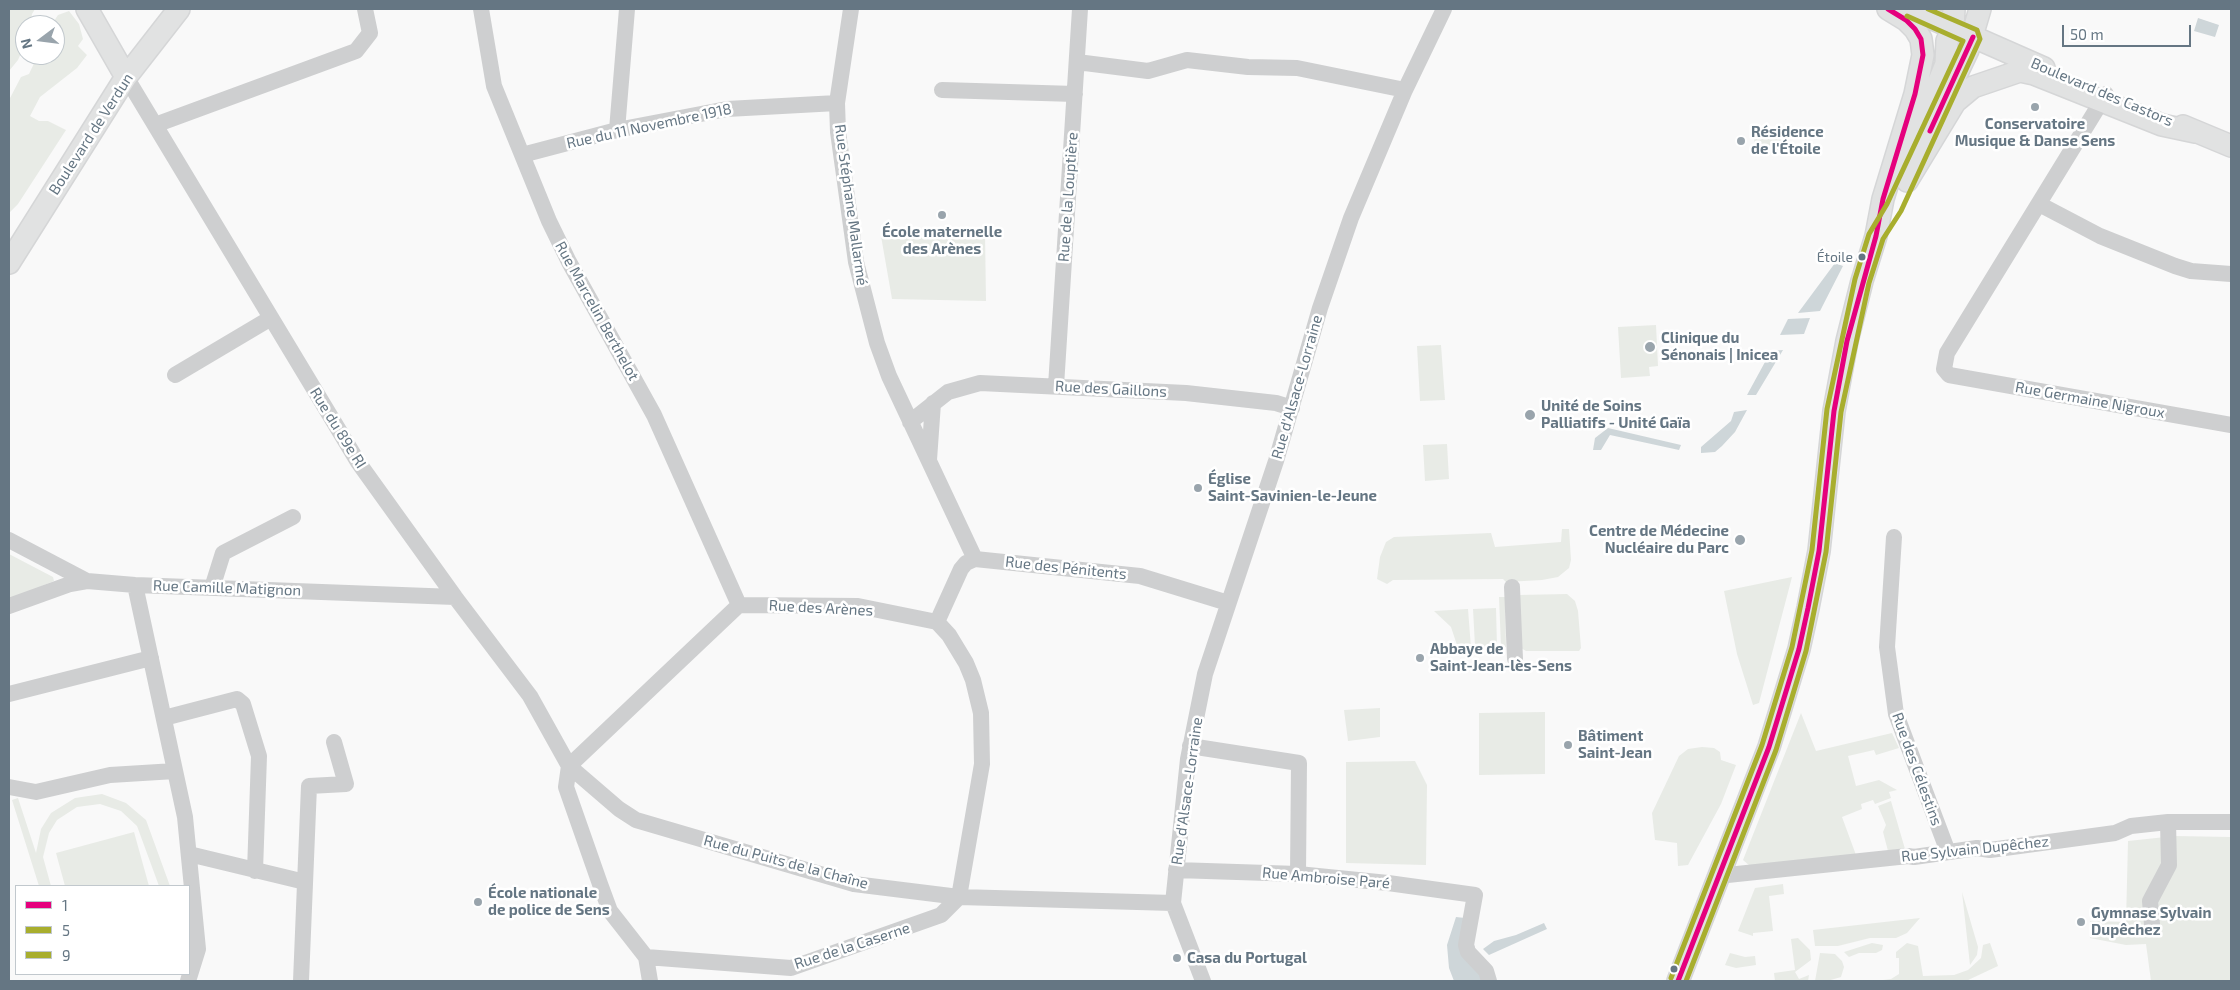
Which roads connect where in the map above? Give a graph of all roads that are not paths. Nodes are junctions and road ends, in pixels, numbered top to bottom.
1 (178, 9) edge
2 (365, 9) edge
3 (481, 9) edge
4 (627, 9) edge
5 (851, 9) edge
6 (1080, 9) edge
7 (1444, 9) edge
8 (1888, 9) edge
9 (1910, 9) edge
10 (1980, 9) edge
11 (89, 12) edge
12 (1946, 16) edge
13 (1973, 37) junction
14 (1923, 54) junction
15 (1076, 62) junction
16 (126, 78) junction
17 (942, 90) dead end
18 (1405, 90) junction
19 (1075, 94) junction
20 (2103, 97) junction
21 (837, 103) junction
22 (154, 125) junction
23 (617, 130) junction
24 (2231, 146) edge
25 (522, 155) junction
26 (1907, 180) junction
27 (2039, 204) junction
28 (1876, 236) junction
29 (9, 263) edge
30 (2231, 274) edge
31 (271, 318) junction
32 (175, 375) dead end
33 (1056, 386) junction
34 (933, 403) junction
35 (1292, 408) junction
36 (910, 422) junction
37 (2231, 425) edge
38 (929, 461) junction
39 (293, 518) dead end
40 (1894, 536) dead end
41 (9, 540) edge
42 (975, 559) junction
43 (88, 581) junction
44 (135, 585) junction
45 (1512, 587) dead end
46 (212, 588) junction
47 (454, 597) junction
48 (1228, 603) junction
49 (739, 604) junction
50 (9, 606) edge
51 (937, 622) junction
52 (151, 658) junction
53 (1515, 659) dead end
54 (9, 694) edge
55 (164, 718) junction
56 (334, 742) dead end
57 (1190, 746) junction
58 (569, 766) junction
59 (175, 771) junction
60 (9, 787) edge
61 (2168, 822) junction
62 (2231, 822) edge
63 (1948, 852) junction
64 (189, 854) junction
65 (1176, 870) junction
66 (255, 871) junction
67 (1298, 874) junction
68 (1718, 876) junction
69 (305, 882) junction
70 (959, 898) junction
71 (1173, 902) junction
72 (2152, 924) dead end
73 (646, 957) junction
74 (793, 974) edge
75 (190, 975) edge
76 (301, 981) edge
77 (650, 981) edge
78 (1203, 981) edge
79 (1489, 981) edge
80 (1678, 981) edge

1 - 16 main road, Boulevard de Verdun
2 - 22 street
3 - 25 street, Rue Marcelin Berthelot
4 - 23 street
5 - 21 street, Rue Stéphane Mallarmé
6 - 15 street, Rue de la Louptière
7 - 18 street, Rue d'Alsace-Lorraine
8 - 14 main road
9 - 12 main road, Boulevard des Castors
10 - 13 main road
11 - 16 main road
12 - 13 main road, Boulevard des Castors
12 - 14 main road
12 - 28 main road
13 - 20 main road, Boulevard des Castors
13 - 26 main road
14 - 28 main road
15 - 18 street
15 - 19 street, Rue de la Louptière
16 - 22 street, Rue du 89e RI
16 - 29 main road, Boulevard de Verdun
17 - 19 street
18 - 35 street, Rue d'Alsace-Lorraine
19 - 33 street, Rue de la Louptière
20 - 24 main road, Boulevard des Castors
20 - 26 main road
20 - 27 street
21 - 23 street, Rue du 11 Novembre 1918
21 - 36 street, Rue Stéphane Mallarmé
22 - 31 street, Rue du 89e RI
23 - 25 street, Rue du 11 Novembre 1918
25 - 49 street, Rue Marcelin Berthelot
26 - 28 main road
27 - 30 street
27 - 37 street, Rue Germaine Nigroux
28 - 68 main road
31 - 32 street
31 - 47 street, Rue du 89e RI
33 - 34 street, Rue des Gaillons
33 - 35 street, Rue des Gaillons
34 - 36 street, Rue des Gaillons
34 - 38 street
35 - 48 street, Rue d'Alsace-Lorraine
36 - 38 street, Rue Stéphane Mallarmé
38 - 42 street, Rue Stéphane Mallarmé
39 - 46 street
40 - 63 street, Rue des Célestins
41 - 43 street, Rue Camille Matignon
42 - 48 street, Rue des Pénitents
42 - 51 street
43 - 44 street, Rue Camille Matignon
43 - 50 street
44 - 46 street, Rue Camille Matignon
44 - 52 street
45 - 53 street
46 - 47 street, Rue Camille Matignon
47 - 58 street, Rue du 89e RI
48 - 57 street, Rue d'Alsace-Lorraine
49 - 51 street, Rue des Arènes
49 - 58 street
51 - 70 street
52 - 54 street
52 - 55 street
55 - 59 street
55 - 66 street
56 - 69 street
57 - 65 street, Rue d'Alsace-Lorraine
57 - 67 street
58 - 70 street, Rue du Puits de la Chaîne
58 - 73 street
59 - 60 street
59 - 64 street
61 - 62 street, Rue Sylvain Dupêchez
61 - 63 street, Rue Sylvain Dupêchez
61 - 72 street
63 - 68 street, Rue Sylvain Dupêchez
64 - 66 street
64 - 75 street
65 - 67 street, Rue Ambroise Paré
65 - 71 street, Rue d'Alsace-Lorraine
66 - 69 street
67 - 79 street, Rue Ambroise Paré
68 - 80 main road
69 - 76 street
70 - 71 street, Rue du Puits de la Chaîne
70 - 74 street, Rue de la Caserne
71 - 78 street, Rue d'Alsace-Lorraine
73 - 74 street, Rue de la Caserne
73 - 77 street

